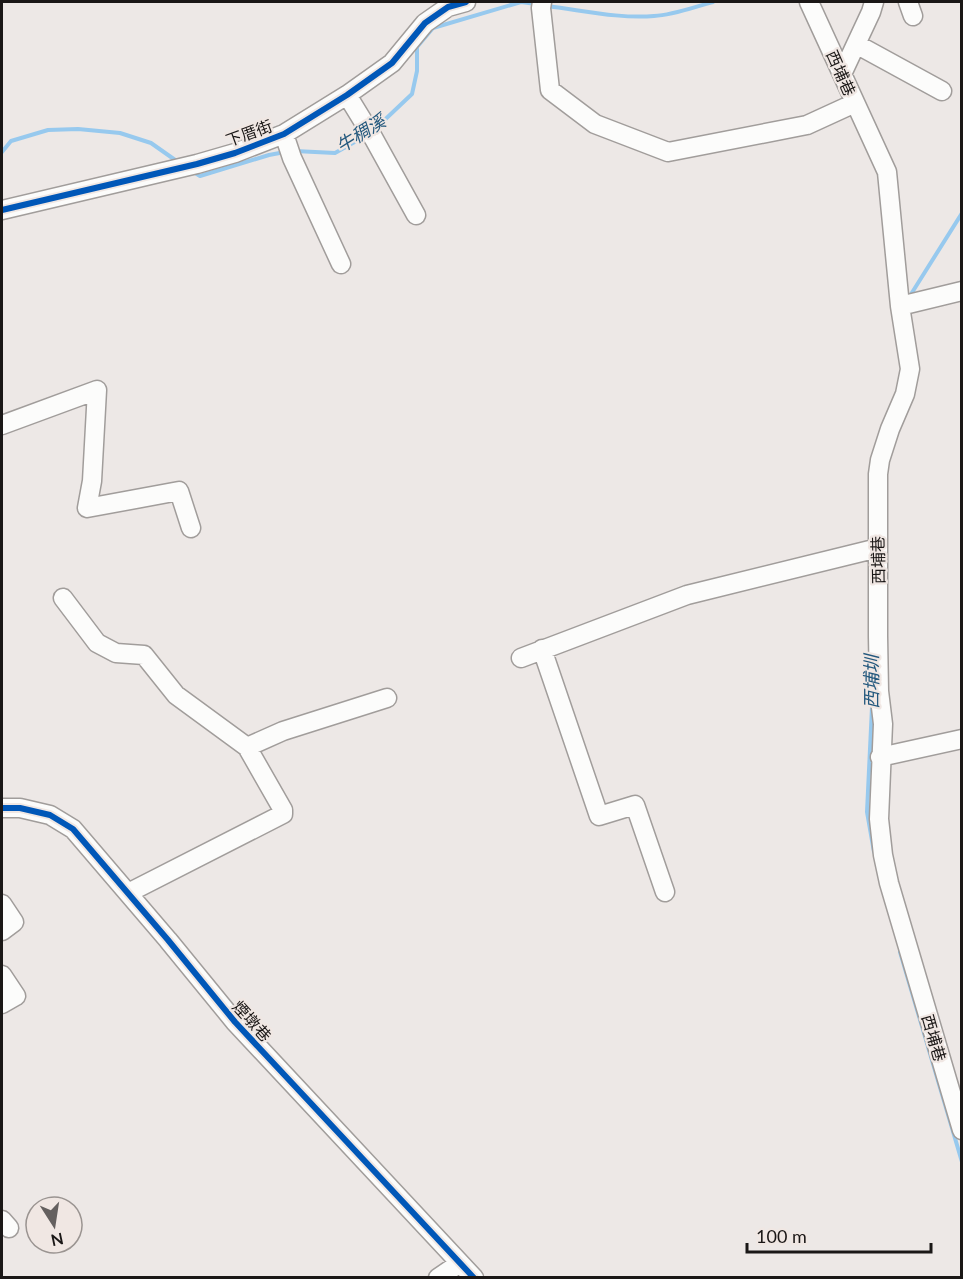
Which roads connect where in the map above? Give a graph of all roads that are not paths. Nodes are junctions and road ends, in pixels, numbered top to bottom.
1 (466, 2) edge
2 (809, 2) edge
3 (874, 2) edge
4 (541, 5) edge
5 (856, 44) junction
6 (842, 74) junction
7 (942, 91) dead end
8 (347, 95) junction
9 (855, 103) junction
10 (284, 134) junction
11 (2, 210) edge
12 (416, 215) dead end
13 (340, 264) dead end
14 (962, 291) edge
15 (907, 305) junction
16 (2, 425) edge
17 (191, 528) dead end
18 (871, 550) junction
19 (63, 598) dead end
20 (542, 649) junction
21 (521, 658) dead end
22 (387, 698) dead end
23 (962, 740) edge
24 (247, 747) junction
25 (880, 757) junction
26 (2, 808) edge
27 (665, 892) dead end
28 (128, 893) junction
29 (2, 904) edge
30 (2, 931) edge
31 (2, 975) edge
32 (2, 1004) edge
33 (962, 1130) edge
34 (460, 1263) junction
35 (438, 1278) edge
36 (474, 1278) edge

1 - 8 street, 下厝街
2 - 6 street, 西埔巷
3 - 5 street
4 - 9 street
5 - 6 street
5 - 7 street
6 - 9 street, 西埔巷
8 - 10 street, 下厝街
8 - 12 street
9 - 15 street, 西埔巷
10 - 11 street, 下厝街
10 - 13 street
14 - 15 street
15 - 18 street, 西埔巷
16 - 17 street
18 - 20 street
18 - 25 street, 西埔巷
19 - 24 street
20 - 21 street
20 - 27 street
22 - 24 street
23 - 25 street
24 - 28 street
25 - 33 street, 西埔巷
26 - 28 street, 煙墩巷
28 - 34 street, 煙墩巷
29 - 30 street
31 - 32 street
34 - 35 street
34 - 36 street, 煙墩巷

